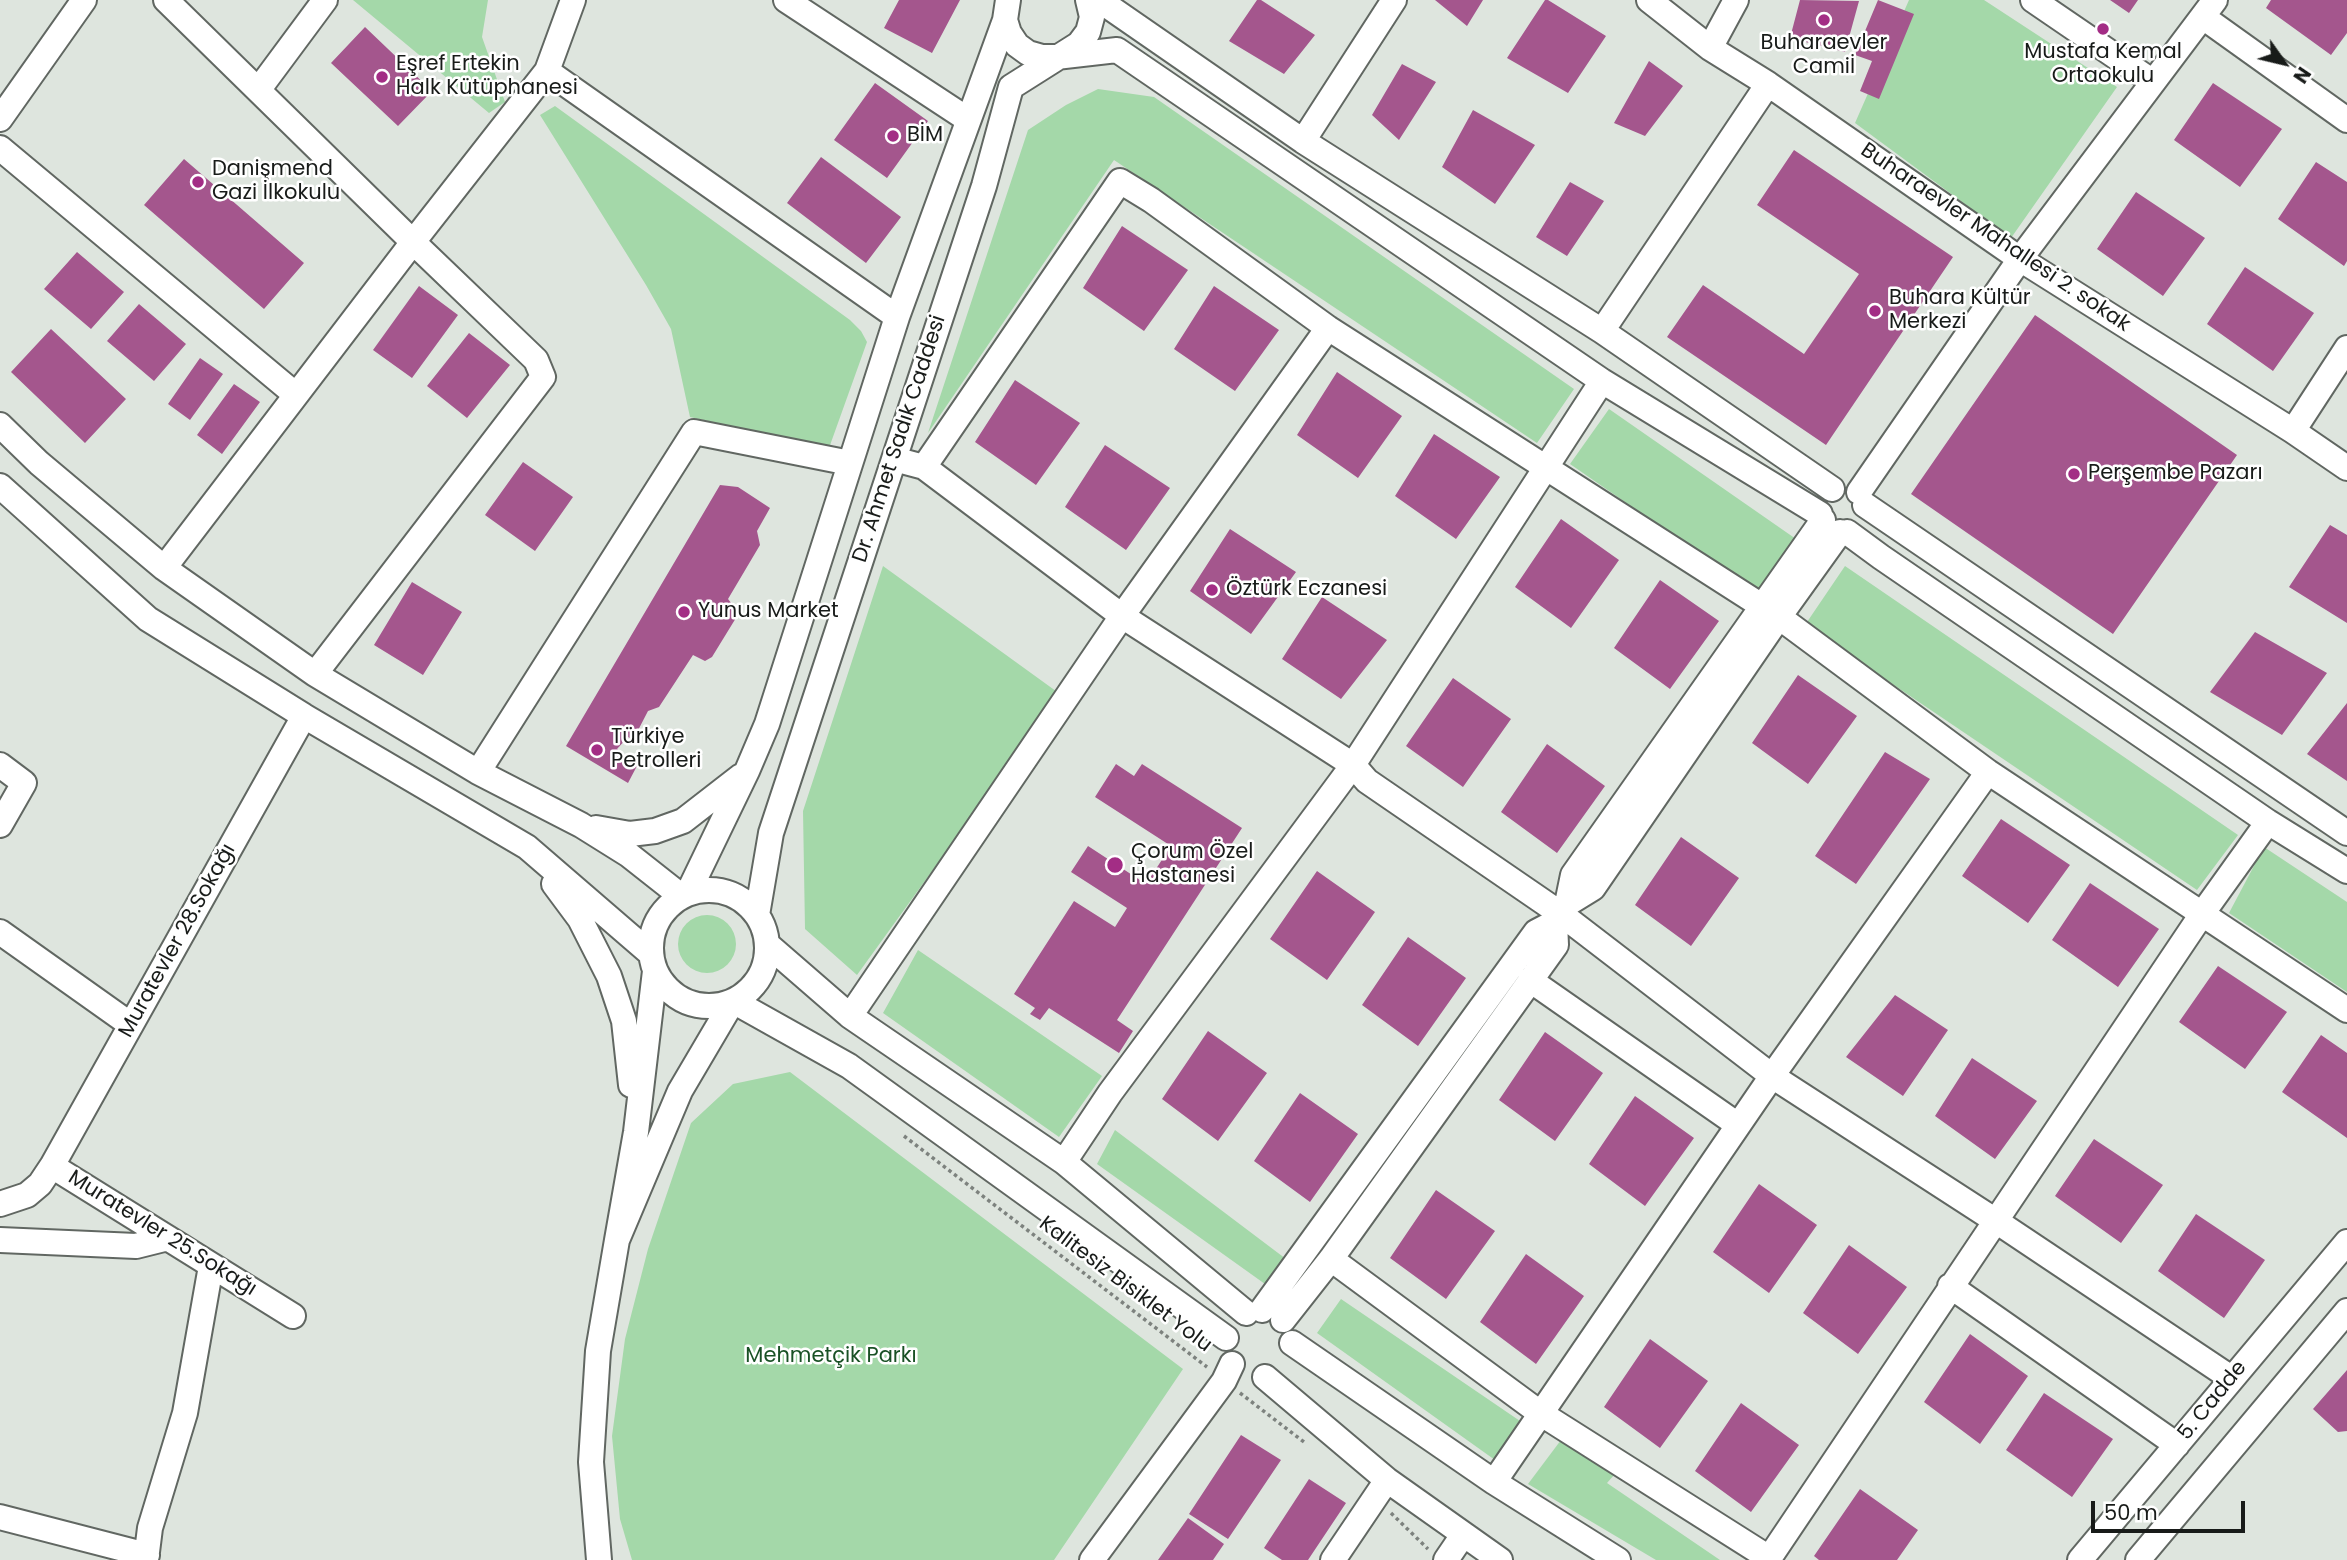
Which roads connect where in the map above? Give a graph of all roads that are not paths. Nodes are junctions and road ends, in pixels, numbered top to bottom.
1 (84, 0) edge
2 (166, 0) edge
3 (325, 0) edge
4 (573, 0) edge
5 (786, 0) edge
6 (1088, 0) edge
7 (1099, 0) edge
8 (1394, 0) edge
9 (1648, 0) edge
10 (1736, 0) edge
11 (2032, 0) edge
12 (2209, 8) edge
13 (1006, 10) edge
14 (1710, 48) junction
15 (1056, 57) junction
16 (547, 71) junction
17 (2153, 82) junction
18 (1768, 84) junction
19 (259, 89) junction
20 (0, 119) edge
21 (967, 120) junction
22 (2347, 120) edge
23 (1303, 141) junction
24 (0, 148) edge
25 (412, 242) junction
26 (2020, 259) junction
27 (897, 317) junction
28 (1328, 328) junction
29 (1602, 331) junction
30 (2347, 348) edge
31 (1602, 381) junction
32 (296, 395) junction
33 (0, 425) edge
34 (2293, 431) junction
35 (894, 459) junction
36 (850, 463) junction
37 (924, 467) junction
38 (1546, 468) junction
39 (2347, 468) edge
40 (0, 486) edge
41 (1832, 489) junction
42 (1862, 498) junction
43 (1833, 524) junction
44 (164, 568) junction
45 (1770, 612) junction
46 (1122, 616) junction
47 (314, 674) junction
48 (304, 716) junction
49 (0, 765) edge
50 (1353, 765) junction
51 (747, 771) junction
52 (478, 772) junction
53 (1988, 772) junction
54 (2268, 822) junction
55 (0, 825) edge
56 (581, 825) junction
57 (2347, 833) edge
58 (527, 847) junction
59 (2347, 872) edge
60 (685, 895) junction
61 (1561, 914) junction
62 (2202, 914) junction
63 (757, 915) junction
64 (0, 932) edge
65 (767, 944) junction
66 (653, 963) junction
67 (1530, 980) junction
68 (733, 1001) junction
69 (2347, 1010) edge
70 (850, 1016) junction
71 (131, 1025) junction
72 (1772, 1076) junction
73 (1738, 1125) junction
74 (636, 1132) junction
75 (1064, 1162) junction
76 (52, 1166) junction
77 (0, 1204) edge
78 (1996, 1221) junction
79 (167, 1238) junction
80 (0, 1240) edge
81 (617, 1240) junction
82 (2347, 1242) edge
83 (1331, 1259) junction
84 (211, 1266) junction
85 (1950, 1286) junction
86 (2347, 1311) edge
87 (293, 1316) dead end
88 (1271, 1322) junction
89 (1226, 1338) junction
90 (1228, 1373) junction
91 (1265, 1377) junction
92 (2231, 1378) junction
93 (1540, 1413) junction
94 (2177, 1445) junction
95 (1494, 1482) junction
96 (1382, 1489) junction
97 (0, 1517) edge
98 (1463, 1535) junction
99 (1440, 1556) edge
100 (146, 1557) edge
101 (1768, 1559) edge
102 (599, 1560) edge
103 (1092, 1560) edge
104 (1333, 1560) edge
105 (1500, 1560) edge
106 (1618, 1560) edge
107 (2080, 1560) edge
108 (2138, 1560) edge

1 - 20 street
2 - 19 street
3 - 19 street
4 - 16 street
5 - 21 street
6 - 15 street, Dr. Ahmet Sadık Caddesi
7 - 23 street
8 - 23 street
9 - 14 street, Buharaevler Mahallesi 2. sokak
10 - 14 street
11 - 17 street
12 - 17 street
12 - 22 street
13 - 15 street
13 - 21 street
14 - 18 street, Buharaevler Mahallesi 2. sokak
15 - 31 street
15 - 35 street, Dr. Ahmet Sadık Caddesi
16 - 25 street
16 - 27 street
17 - 26 street
18 - 26 street, Buharaevler Mahallesi 2. sokak
18 - 29 street
19 - 25 street
21 - 27 street
23 - 29 street
24 - 32 street
25 - 32 street
25 - 47 street
26 - 34 street, Buharaevler Mahallesi 2. sokak
26 - 42 street
27 - 36 street
28 - 37 street
28 - 38 street
28 - 46 street
29 - 41 street
30 - 34 street
31 - 38 street
31 - 43 street
32 - 44 street
33 - 44 street
34 - 39 street, Buharaevler Mahallesi 2. sokak
35 - 37 street
35 - 63 street, Dr. Ahmet Sadık Caddesi
36 - 51 street
36 - 52 street
37 - 46 street
38 - 45 street
38 - 50 street
40 - 48 street
41 - 42 street
41 - 43 street
42 - 43 street
42 - 57 street
43 - 45 street
43 - 54 street
44 - 47 street
45 - 53 street
45 - 61 street
46 - 50 street
46 - 70 street
47 - 52 street
48 - 58 street
48 - 71 street, Muratevler 28.Sokağı
49 - 55 street
50 - 61 street
50 - 75 street
51 - 56 street
51 - 60 street
52 - 56 street
53 - 62 street
53 - 72 street
54 - 59 street
54 - 62 street
56 - 60 street
58 - 66 street
58 - 74 street
60 - 63 street
60 - 66 street
61 - 67 street
61 - 72 street
61 - 88 street
62 - 69 street
62 - 78 street
63 - 65 street
64 - 71 street
65 - 68 street
65 - 70 street
66 - 68 street
66 - 74 street
67 - 73 street
67 - 83 street
68 - 81 street
68 - 89 street
70 - 75 street
71 - 76 street, Muratevler 28.Sokağı
72 - 73 street
72 - 78 street
73 - 93 street
74 - 81 street
75 - 88 street
76 - 77 street, Muratevler 25.Sokağı
76 - 79 street, Muratevler 25.Sokağı
78 - 85 street
78 - 92 street
79 - 80 street
79 - 84 street, Muratevler 25.Sokağı
81 - 102 street
82 - 92 street, 5. Cadde
83 - 88 street
83 - 93 street
84 - 87 street, Muratevler 25.Sokağı
84 - 100 street
85 - 94 street
85 - 101 street
86 - 108 street, 5. Cadde
88 - 89 street
88 - 91 street
88 - 95 street
89 - 90 street
90 - 91 street
90 - 103 street
91 - 96 street
92 - 94 street, 5. Cadde
93 - 95 street
93 - 101 street
94 - 107 street, 5. Cadde
95 - 106 street
96 - 98 street
96 - 104 street
97 - 100 street
98 - 99 street
98 - 105 street

